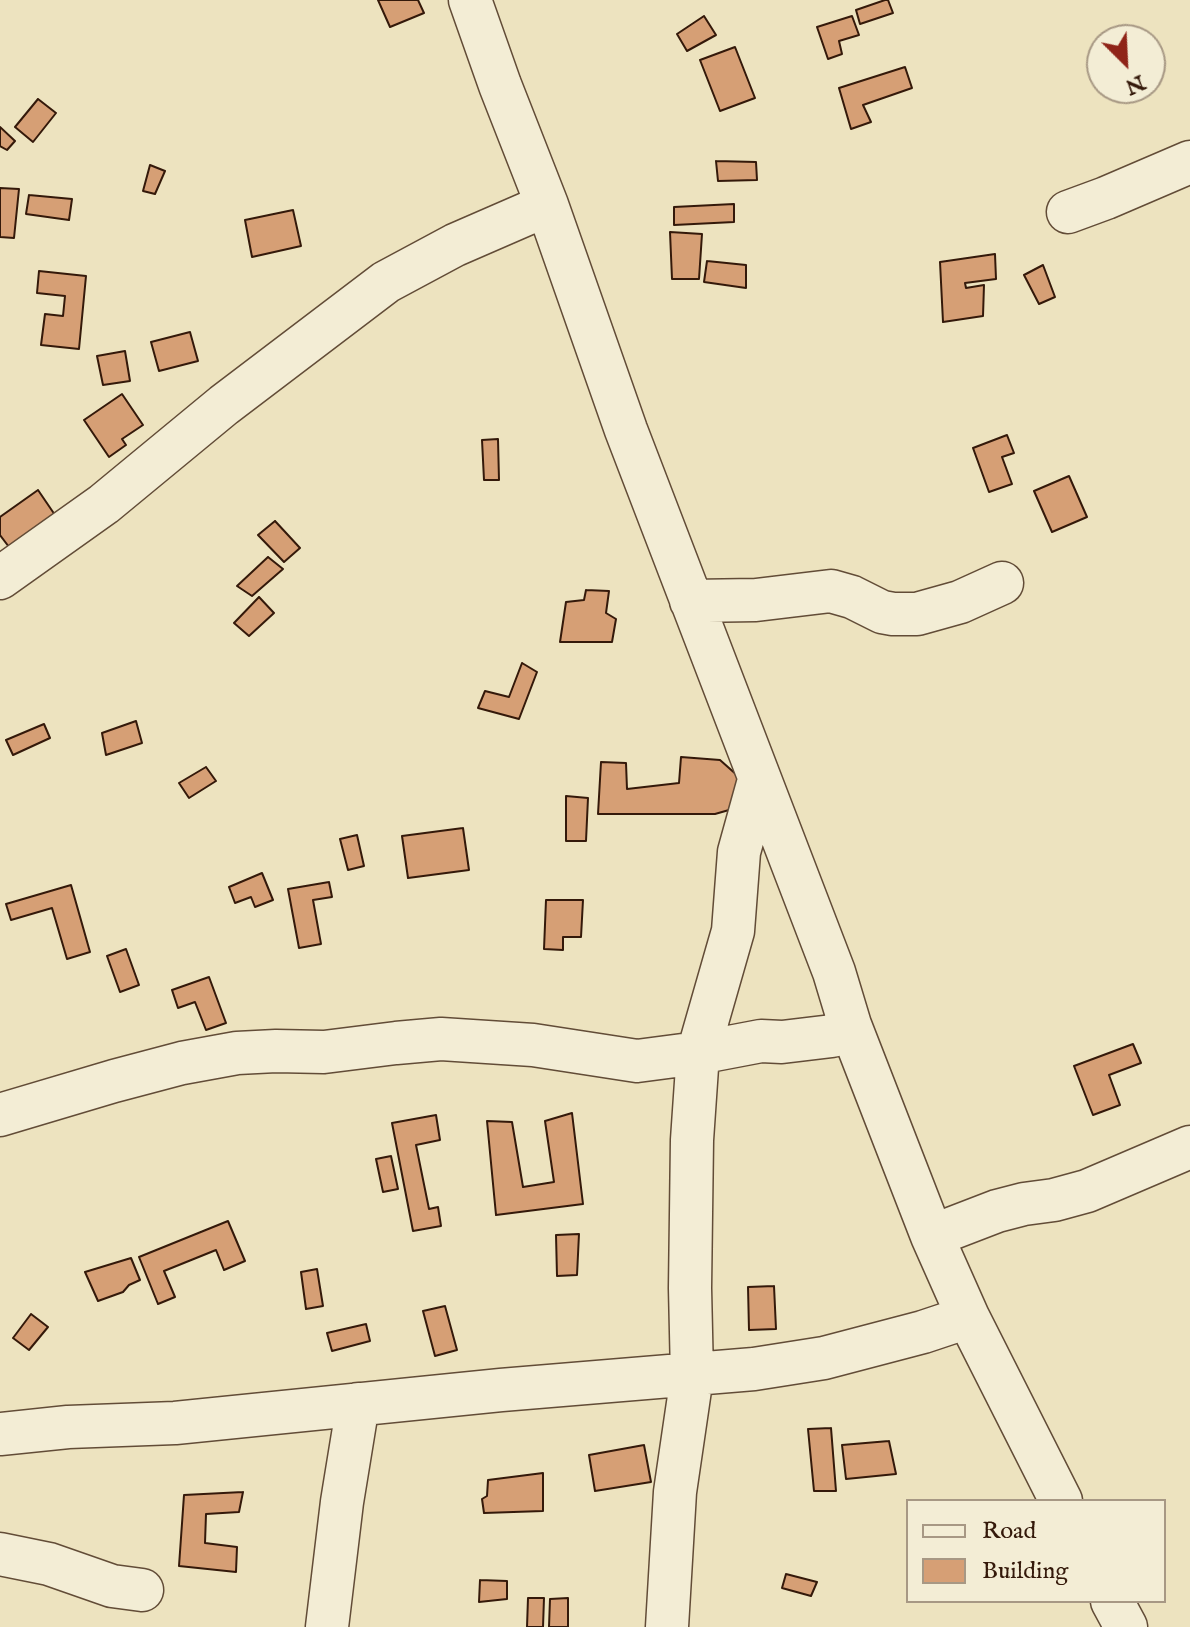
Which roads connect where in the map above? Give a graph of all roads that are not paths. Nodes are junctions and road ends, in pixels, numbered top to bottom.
1 (470, 0) edge
2 (1190, 162) edge
3 (547, 205) junction
4 (1068, 212) dead end
5 (0, 578) edge
6 (1002, 583) dead end
7 (691, 601) junction
8 (759, 780) junction
9 (850, 1025) junction
10 (698, 1053) junction
11 (0, 1115) edge
12 (1190, 1147) edge
13 (932, 1236) junction
14 (968, 1317) junction
15 (692, 1376) junction
16 (358, 1404) junction
17 (0, 1434) edge
18 (1060, 1499) edge
19 (0, 1554) edge
20 (142, 1590) dead end
21 (1113, 1603) edge
22 (327, 1627) edge
23 (667, 1627) edge
24 (1126, 1627) edge

1 - 3 street
2 - 4 street
3 - 5 street
3 - 7 street
6 - 7 street
7 - 8 street
8 - 9 street
8 - 10 street
9 - 10 street
9 - 13 street
10 - 11 street
10 - 15 street
12 - 13 street
13 - 14 street
14 - 15 street
14 - 18 street
15 - 16 street
15 - 23 street
16 - 17 street
16 - 22 street
19 - 20 street
21 - 24 street

